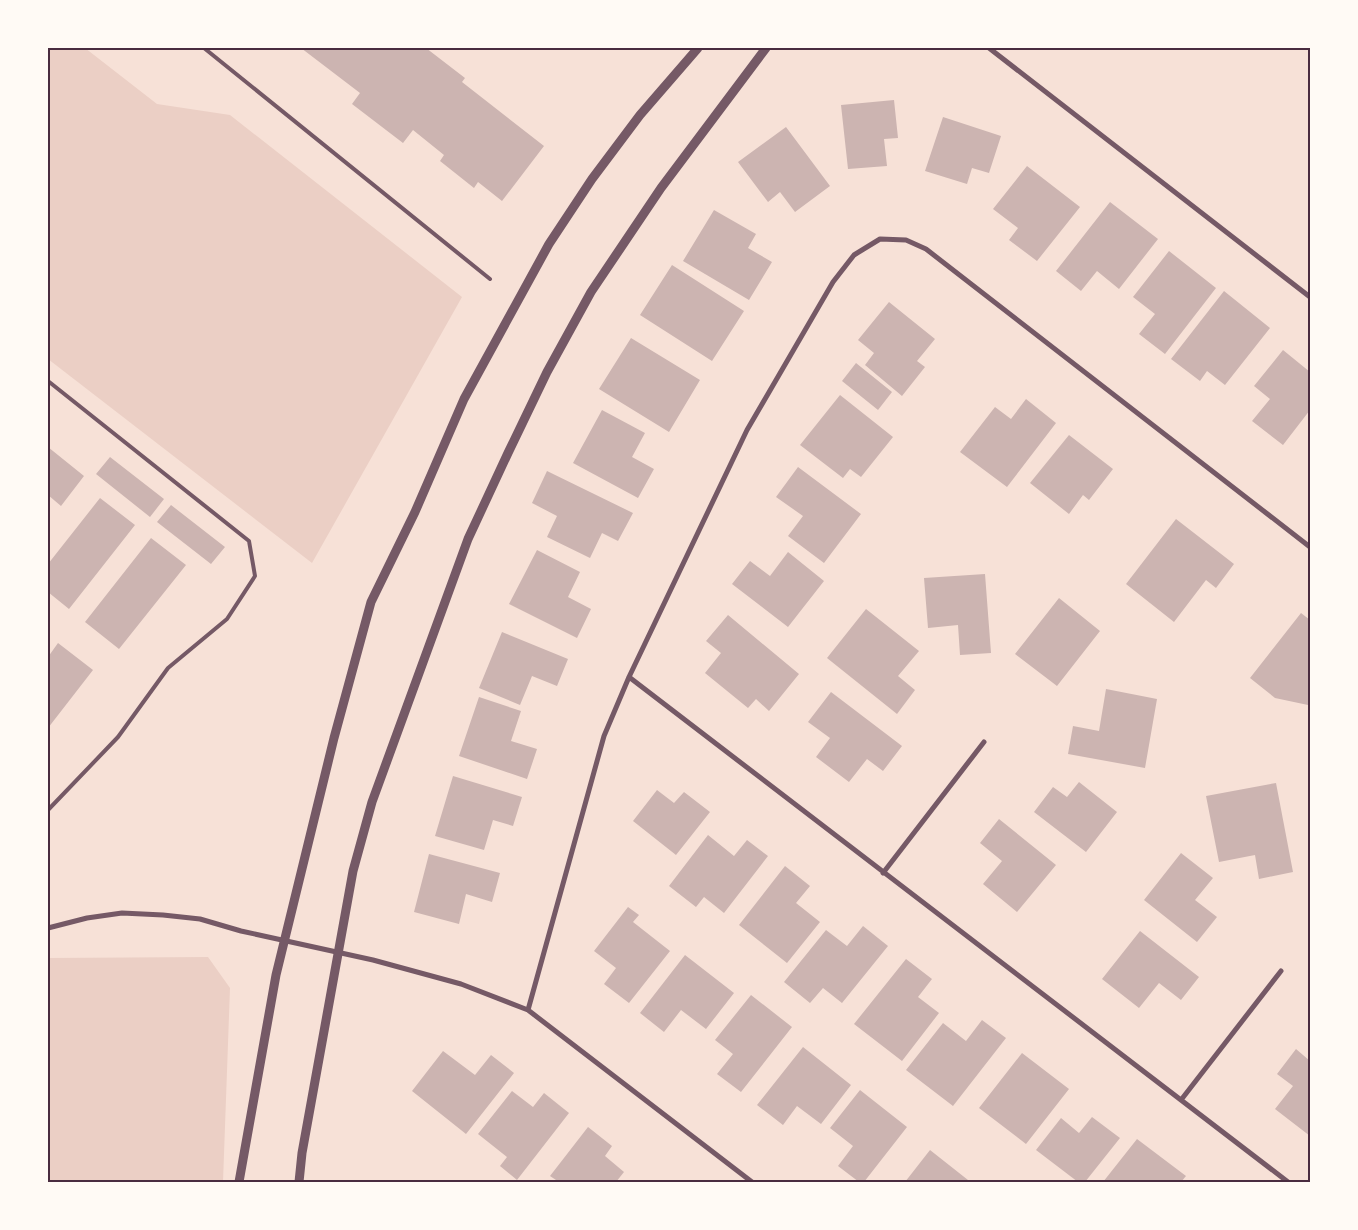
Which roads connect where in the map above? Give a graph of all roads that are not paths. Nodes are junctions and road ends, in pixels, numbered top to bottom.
1 (204, 48) edge
2 (698, 48) edge
3 (766, 48) edge
4 (989, 48) edge
5 (490, 279) dead end
6 (1310, 296) edge
7 (48, 381) edge
8 (1310, 547) edge
9 (629, 677) junction
10 (984, 742) dead end
11 (48, 810) edge
12 (883, 873) junction
13 (48, 928) edge
14 (285, 941) junction
15 (338, 951) junction
16 (1281, 971) dead end
17 (528, 1010) junction
18 (1181, 1100) junction
19 (239, 1182) edge
20 (299, 1182) edge
21 (752, 1182) edge
22 (1288, 1182) edge

1 - 5 lane
2 - 14 street
3 - 15 street
4 - 6 street
7 - 11 lane
8 - 9 street
9 - 12 street
9 - 17 street
10 - 12 street
12 - 18 street
13 - 14 street
14 - 15 street
14 - 19 street
15 - 17 street
15 - 20 street
16 - 18 street
17 - 21 street
18 - 22 street

